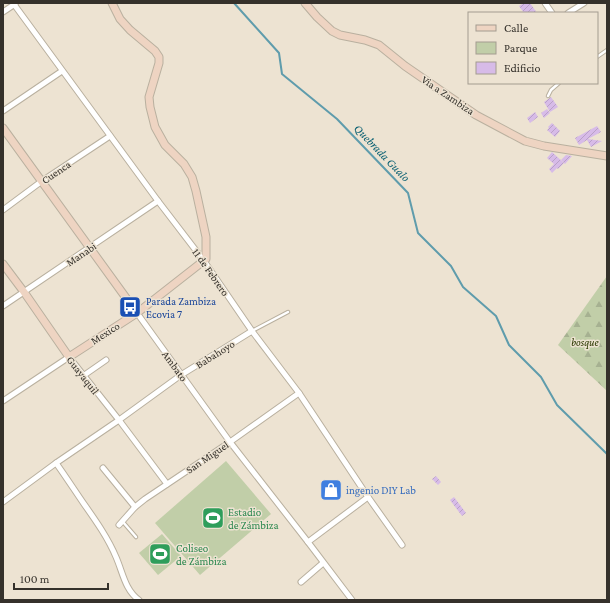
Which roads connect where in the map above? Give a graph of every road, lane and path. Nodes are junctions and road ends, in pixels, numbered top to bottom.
1 (112, 3) edge
2 (305, 3) edge
3 (544, 3) edge
4 (584, 3) edge
5 (14, 4) edge
6 (3, 12) edge
7 (551, 12) edge
8 (570, 12) edge
9 (607, 50) edge
10 (598, 56) edge
11 (62, 71) junction
12 (559, 84) edge
13 (548, 96) dead end
14 (3, 111) edge
15 (3, 128) edge
16 (110, 136) junction
17 (607, 156) edge
18 (42, 181) junction
19 (158, 201) junction
20 (3, 210) edge
21 (90, 248) junction
22 (204, 261) junction
23 (3, 264) edge
24 (24, 292) junction
25 (3, 306) edge
26 (288, 312) dead end
27 (137, 313) junction
28 (252, 331) junction
29 (68, 357) junction
30 (106, 360) dead end
31 (181, 375) junction
32 (84, 376) junction
33 (299, 393) junction
34 (3, 401) edge
35 (119, 420) junction
36 (230, 442) junction
37 (56, 463) junction
38 (103, 468) dead end
39 (167, 484) junction
40 (368, 497) junction
41 (3, 502) edge
42 (135, 507) junction
43 (121, 523) joint
44 (136, 537) dead end
45 (308, 542) junction
46 (402, 545) dead end
47 (323, 563) junction
48 (301, 582) dead end
49 (139, 600) edge
50 (352, 600) edge

1 - 22 street
2 - 17 street, Via a Zambiza
3 - 7 street
4 - 8 street
5 - 6 street
5 - 11 street, 11 de Febrero
9 - 10 lane
11 - 14 street
11 - 16 street, 11 de Febrero
12 - 13 lane
15 - 18 street, Ambato
16 - 18 street, Cuenca
16 - 19 street, 11 de Febrero
18 - 20 street, Cuenca
18 - 21 street, Ambato
19 - 21 street, Manabi
19 - 22 street, 11 de Febrero
21 - 24 street, Manabi
21 - 27 street, Ambato
22 - 27 street, Mexico
22 - 28 street, 11 de Febrero
23 - 24 street, Guayaquil
24 - 25 street, Manabi
24 - 29 street, Guayaquil
26 - 28 lane
27 - 29 street, Mexico
27 - 31 street, Ambato
28 - 31 street, Babahoyo
28 - 33 street, 11 de Febrero
29 - 32 street, Guayaquil
29 - 34 street, Mexico
30 - 32 street
31 - 35 street, Babahoyo
31 - 36 street, Ambato
32 - 35 street, Guayaquil
33 - 36 street, San Miguel
33 - 40 street, 11 de Febrero
35 - 37 street, Babahoyo
35 - 39 street, Guayaquil
36 - 39 street, San Miguel
36 - 45 street, Ambato
37 - 41 street, Babahoyo
37 - 49 street
38 - 42 street
39 - 42 street, San Miguel
40 - 45 street
40 - 46 street, 11 de Febrero
42 - 43 street, San Miguel
43 - 44 lane
45 - 47 street, Ambato
47 - 48 street
47 - 50 street, Ambato

